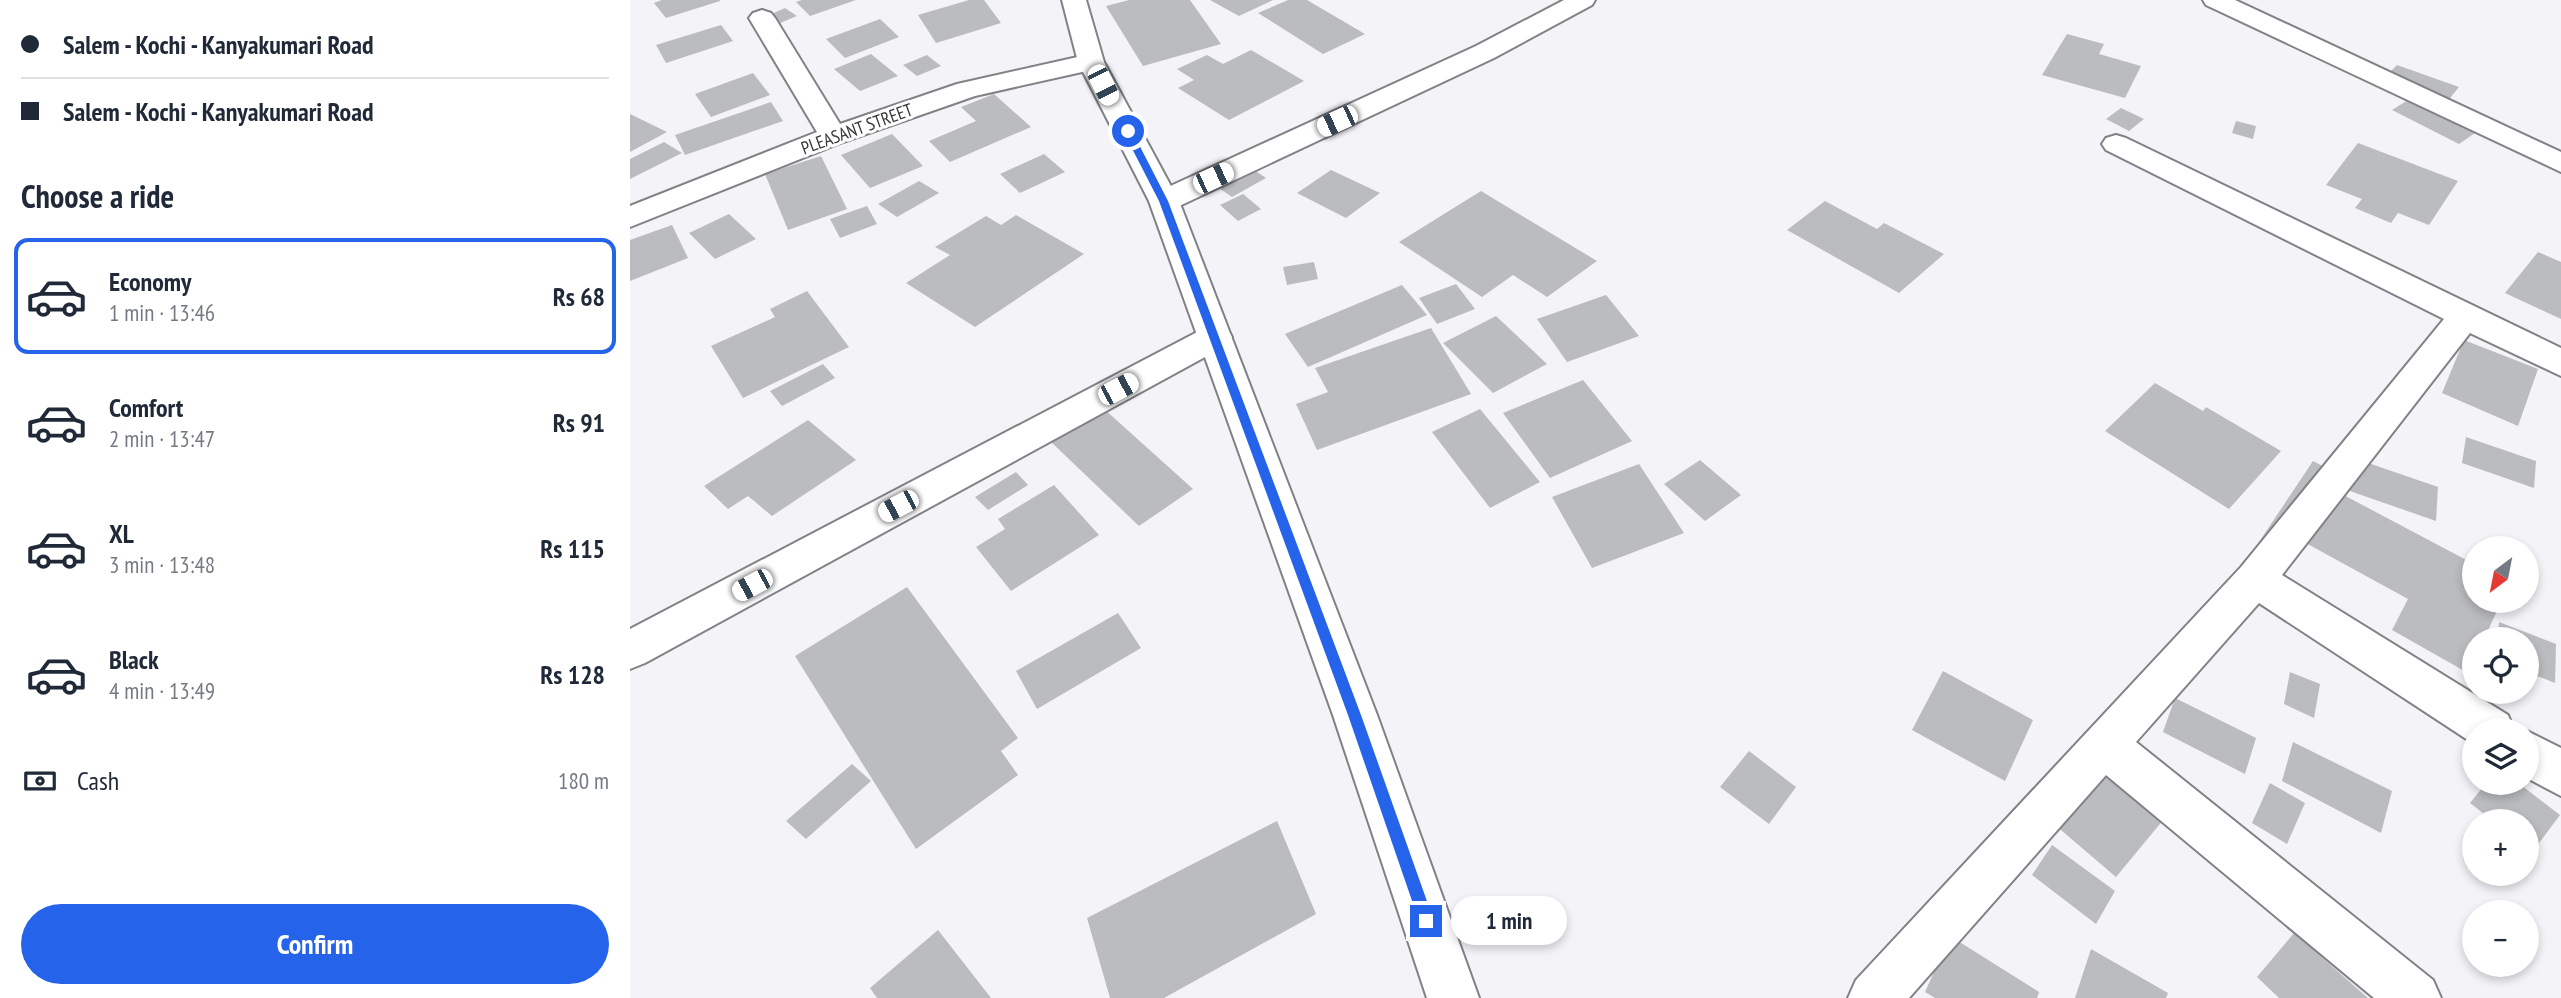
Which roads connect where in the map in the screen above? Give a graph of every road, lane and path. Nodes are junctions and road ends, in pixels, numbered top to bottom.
1 (1074, 0) edge
2 (1583, 0) edge
3 (2215, 0) edge
4 (762, 18) dead end
5 (1091, 62) junction
6 (833, 136) junction
7 (2116, 144) dead end
8 (2561, 163) edge
9 (1164, 201) junction
10 (630, 217) edge
11 (2466, 315) junction
12 (1215, 337) junction
13 (2561, 363) edge
14 (2255, 579) junction
15 (630, 650) edge
16 (2473, 718) edge
17 (2103, 744) junction
18 (2539, 760) edge
19 (2561, 774) edge
20 (1453, 998) edge
21 (1874, 998) edge
22 (2415, 998) edge

1 - 5 main road
2 - 9 main road
3 - 8 main road
4 - 6 main road
5 - 6 main road, PLEASANT STREET
5 - 9 main road
6 - 10 main road, PLEASANT STREET
7 - 11 main road
9 - 12 main road
11 - 13 main road
11 - 14 main road
12 - 15 main road
12 - 20 main road
14 - 16 main road
14 - 17 main road
17 - 21 main road
17 - 22 main road
18 - 19 main road

